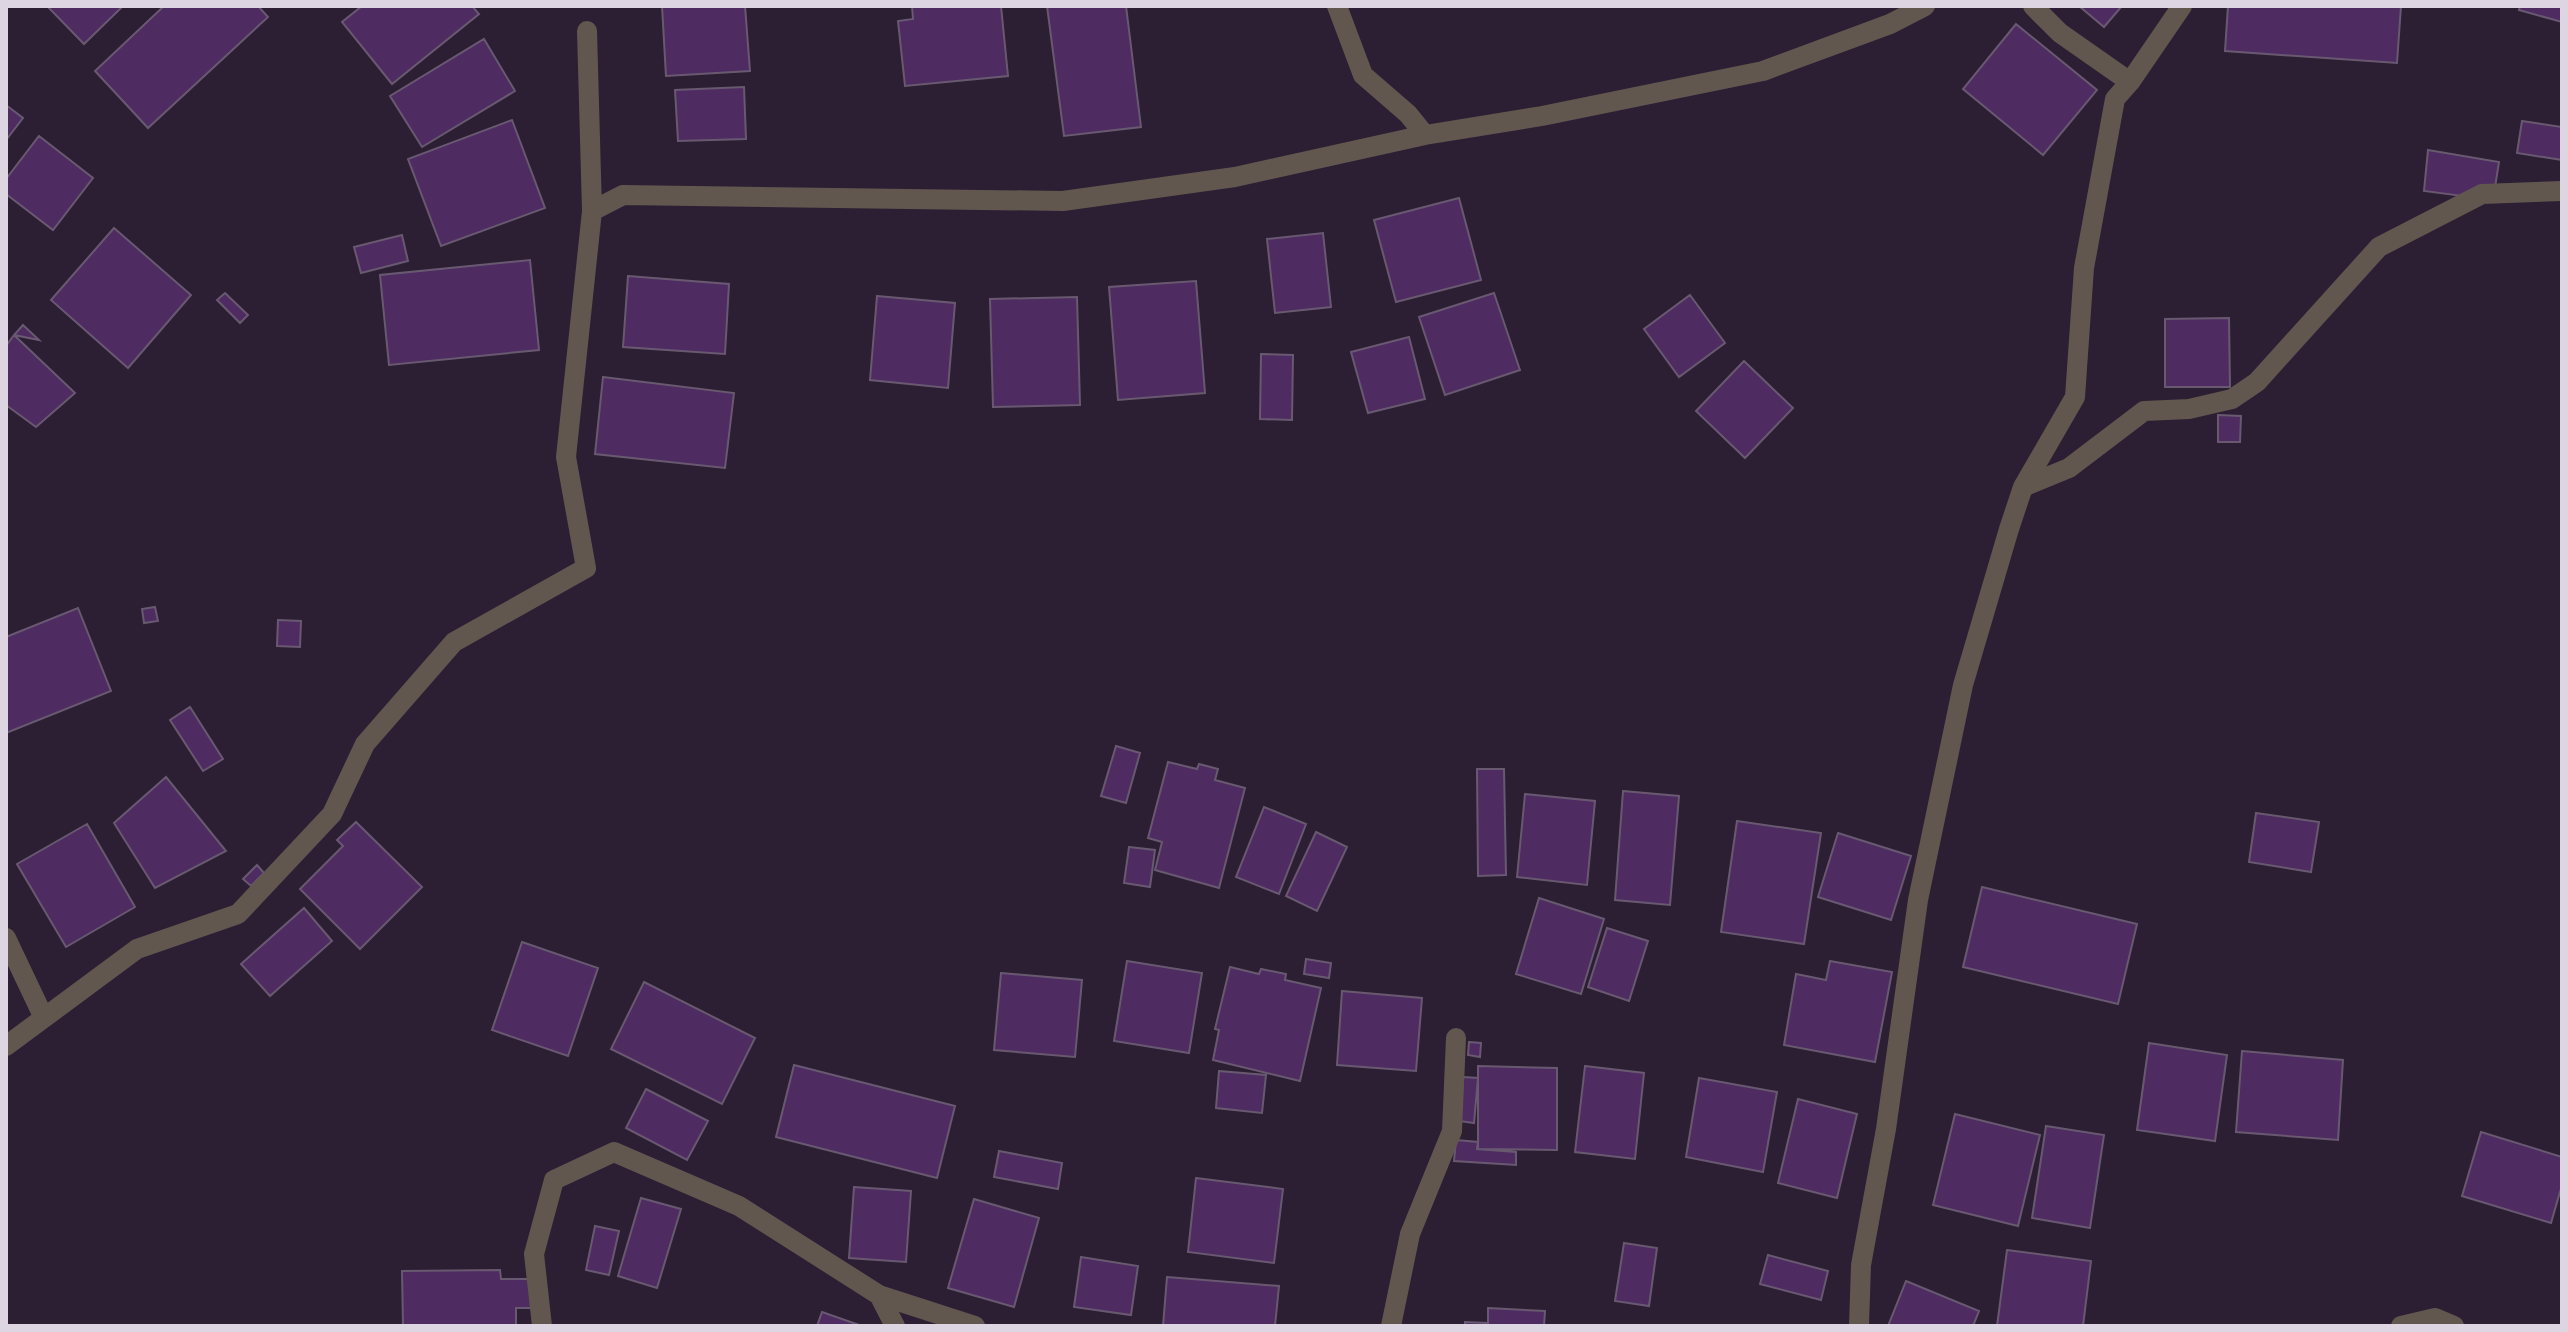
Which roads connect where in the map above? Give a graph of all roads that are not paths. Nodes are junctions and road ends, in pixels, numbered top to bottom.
1 (1337, 6) edge
2 (1925, 6) edge
3 (2033, 6) edge
4 (2182, 6) edge
5 (587, 31) dead end
6 (2130, 82) junction
7 (1425, 135) junction
8 (2562, 191) edge
9 (592, 211) junction
10 (2023, 487) junction
11 (6, 938) edge
12 (44, 1018) junction
13 (1456, 1038) dead end
14 (6, 1046) edge
15 (879, 1295) junction
16 (542, 1326) edge
17 (895, 1326) edge
18 (975, 1326) edge
19 (1391, 1326) edge
20 (1859, 1326) edge
21 (2401, 1326) edge
22 (2454, 1326) edge

1 - 7 street
2 - 7 street
3 - 6 street
4 - 6 street
5 - 9 street
6 - 10 street
7 - 9 street
8 - 10 street
9 - 12 street
10 - 20 street
11 - 12 street
12 - 14 street
13 - 19 street
15 - 16 street
15 - 17 street
15 - 18 street
21 - 22 street

